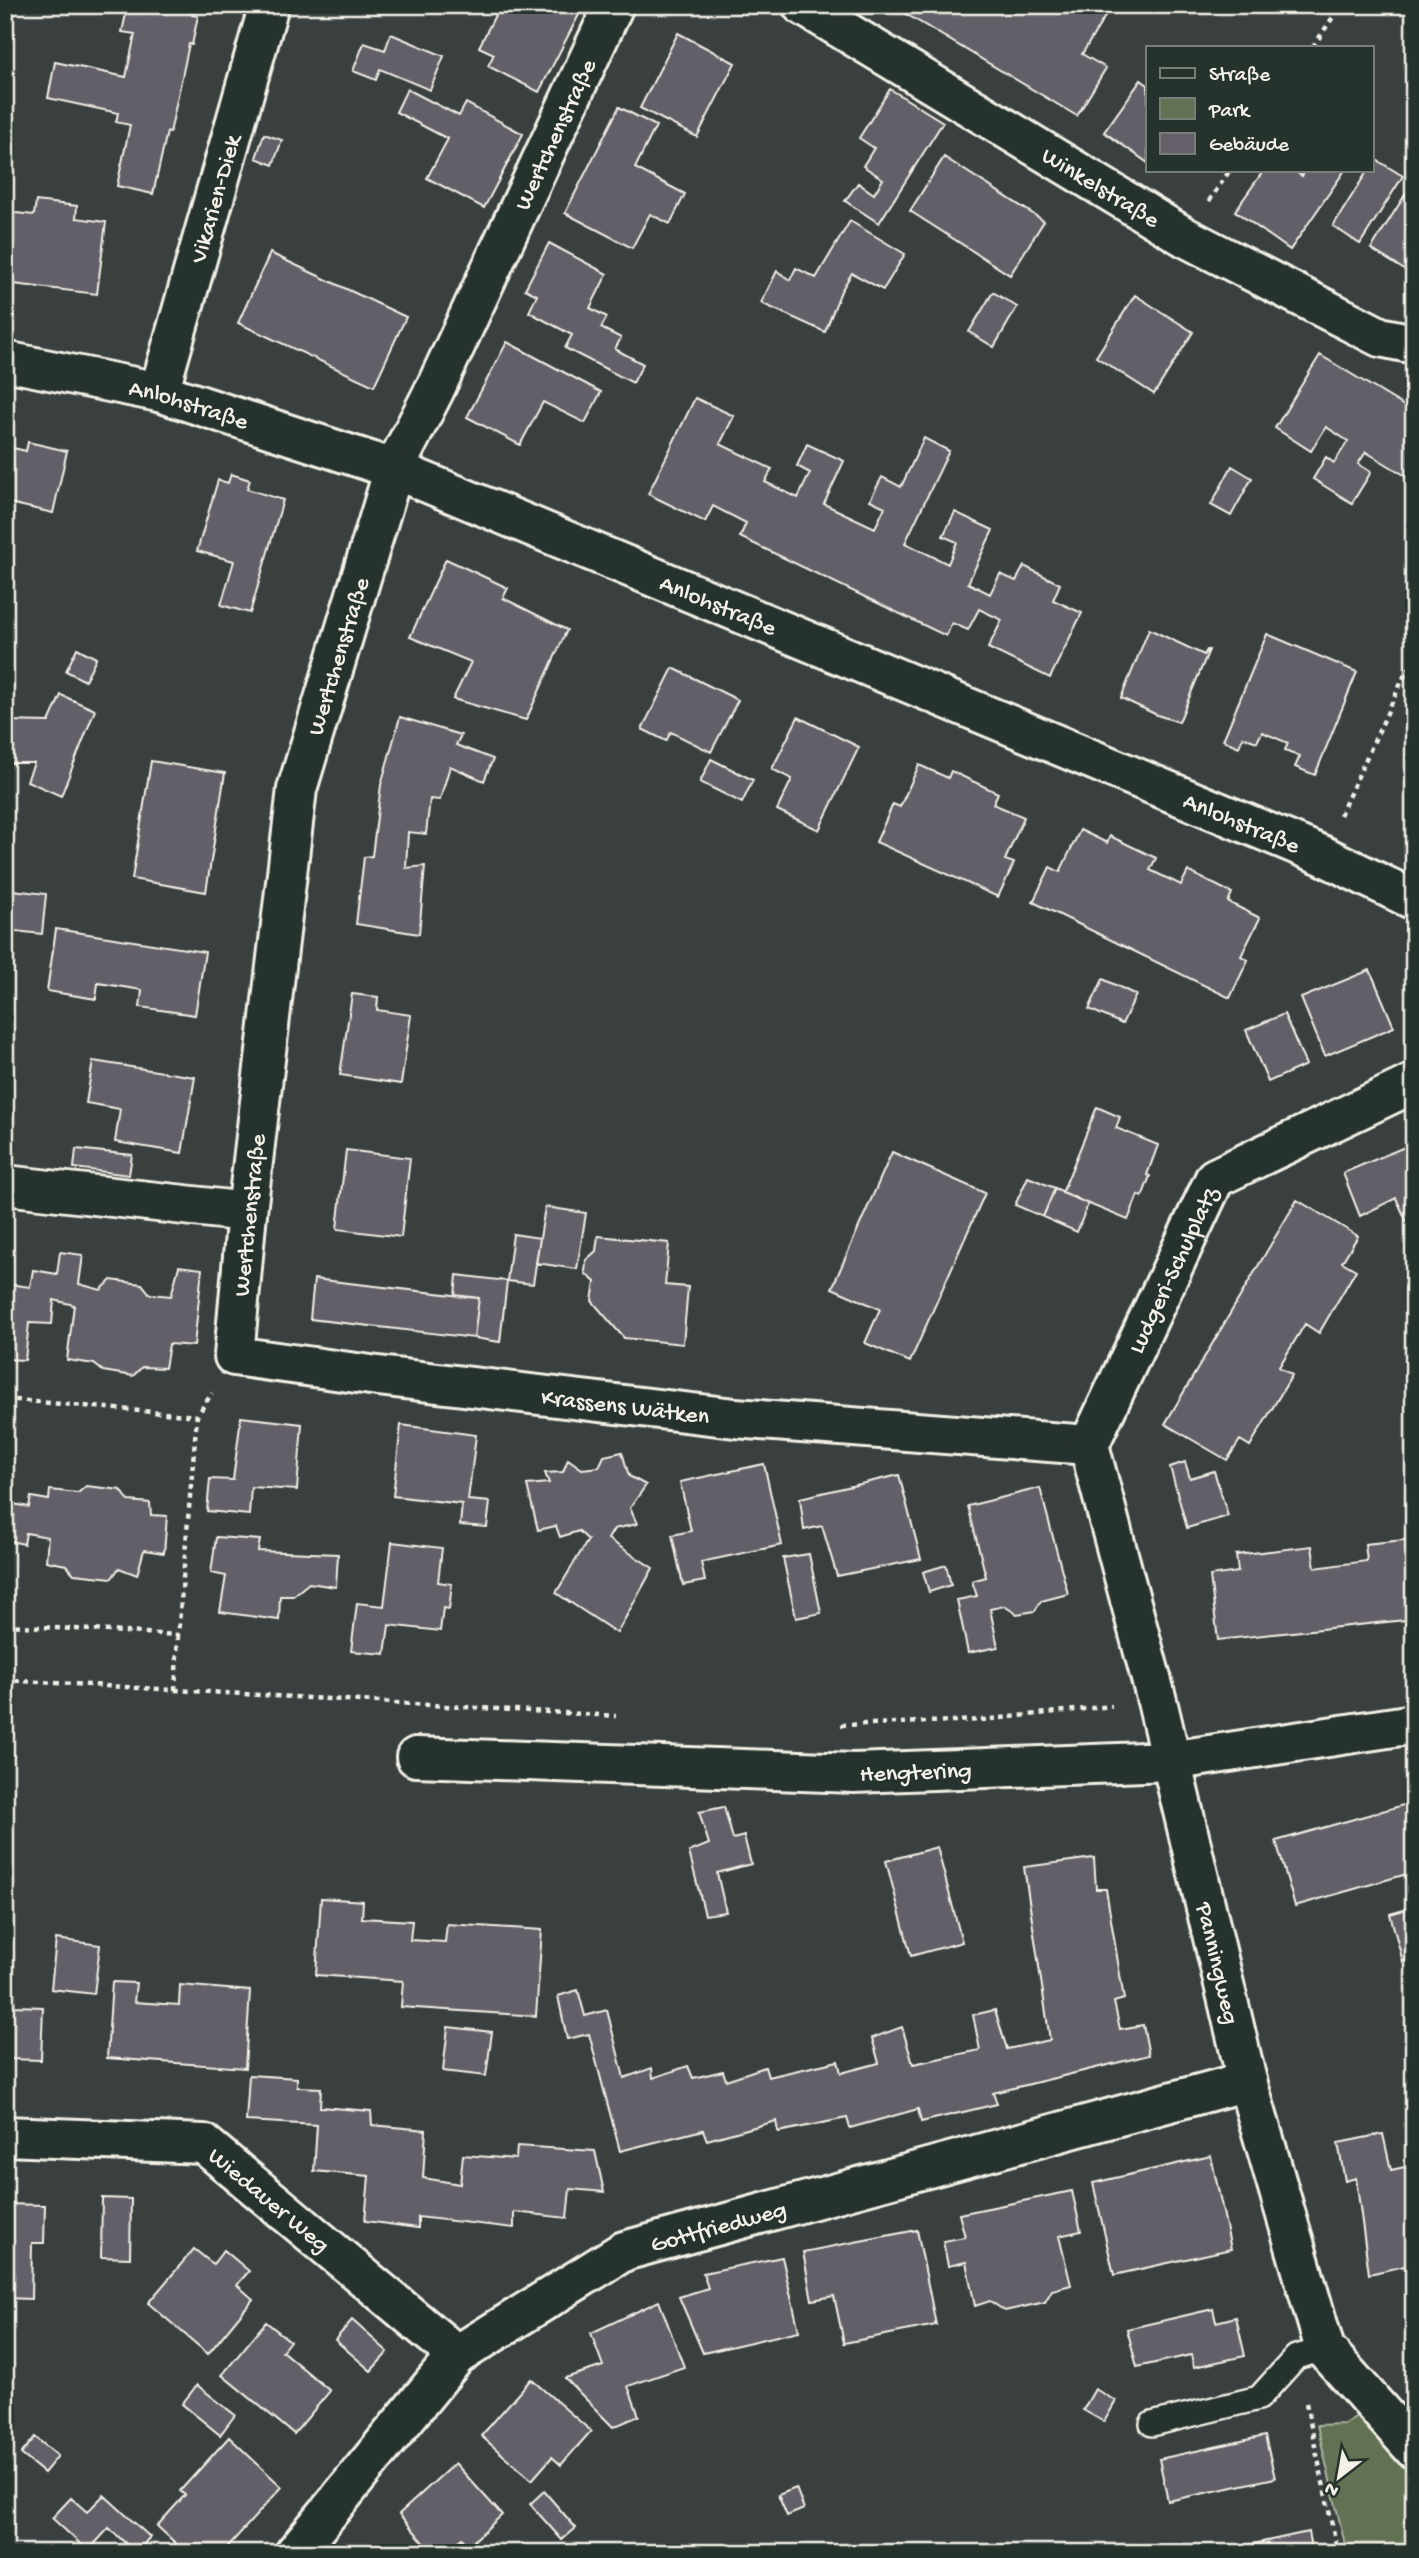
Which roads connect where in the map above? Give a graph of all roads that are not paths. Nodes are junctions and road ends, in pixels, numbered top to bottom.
1 (269, 5) edge
2 (614, 5) edge
3 (802, 5) edge
4 (1414, 344) edge
5 (5, 361) edge
6 (159, 392) junction
7 (394, 469) junction
8 (1414, 900) edge
9 (1414, 1083) edge
10 (5, 1185) edge
11 (247, 1212) junction
12 (234, 1356) joint
13 (1089, 1445) junction
14 (1414, 1724) edge
15 (416, 1757) dead end
16 (1170, 1761) junction
17 (1247, 2081) junction
18 (5, 2136) edge
19 (1310, 2353) junction
20 (457, 2355) junction
21 (1152, 2424) dead end
22 (1414, 2449) edge
23 (295, 2553) edge

1 - 6 street, Vikarien-Diek
2 - 7 street, Wertchenstraße
3 - 4 street, Winkelstraße
5 - 6 street, Anlohstraße
6 - 7 street, Anlohstraße
7 - 8 street, Anlohstraße
7 - 11 street, Wertchenstraße
9 - 13 street, Ludgeri-Schulplatz
10 - 11 street
11 - 12 street, Wertchenstraße
12 - 13 street, Krassens Wätken
13 - 16 street, Panningweg
14 - 16 street, Hengtering
15 - 16 street, Hengtering
16 - 17 street, Panningweg
17 - 19 street, Panningweg
17 - 20 street, Gottfriedweg
18 - 20 street, Wiedauer Weg
19 - 21 lane
19 - 22 street, Panningweg
20 - 23 street, Gottfriedweg

